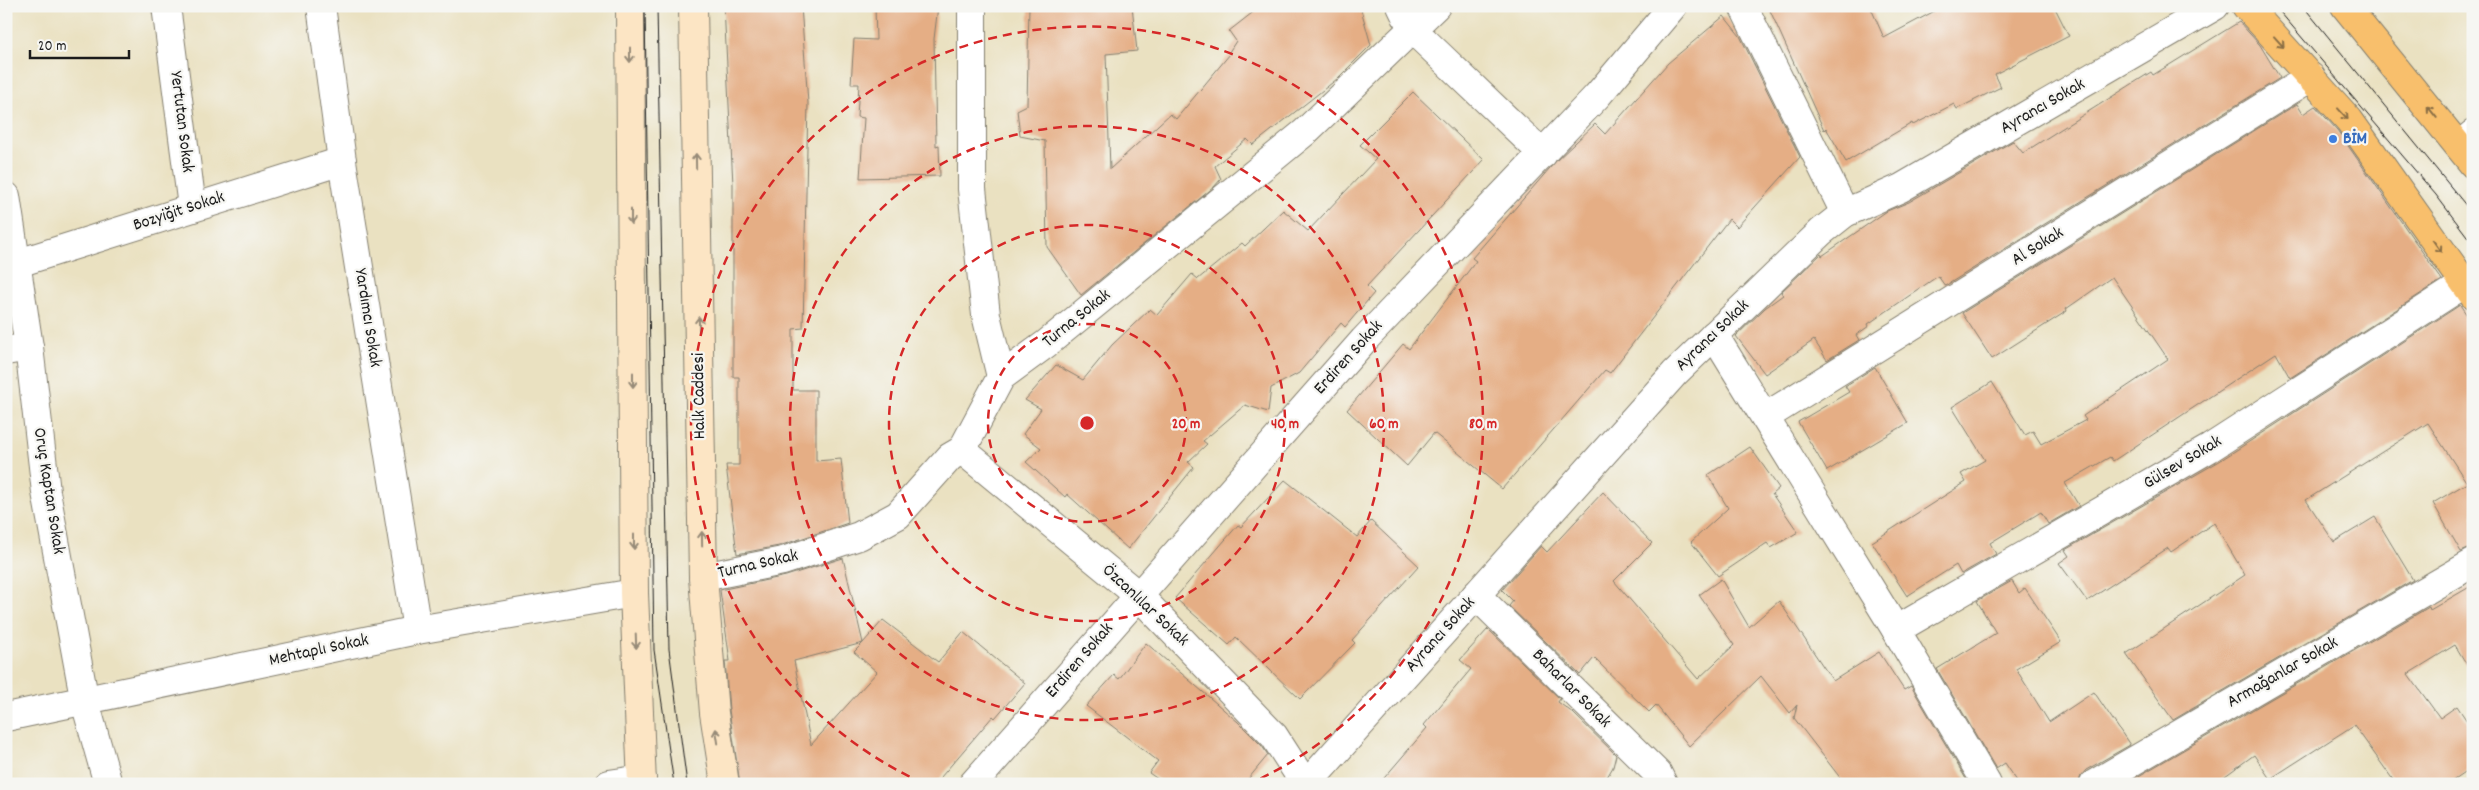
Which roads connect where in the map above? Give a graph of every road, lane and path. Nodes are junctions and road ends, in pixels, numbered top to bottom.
1 (166, 6) edge
2 (320, 6) edge
3 (630, 6) edge
4 (693, 6) edge
5 (972, 6) edge
6 (1436, 6) edge
7 (1673, 6) edge
8 (1743, 6) edge
9 (2216, 6) edge
10 (2246, 6) edge
11 (2345, 6) edge
12 (1406, 18) edge
13 (2311, 77) junction
14 (2468, 148) edge
15 (1543, 154) junction
16 (342, 161) junction
17 (6, 196) edge
18 (192, 207) junction
19 (1845, 212) junction
20 (16, 264) junction
21 (2468, 290) edge
22 (1714, 335) junction
23 (18, 349) edge
24 (1001, 377) junction
25 (1765, 417) junction
26 (962, 450) junction
27 (2473, 563) edge
28 (703, 577) junction
29 (634, 593) junction
30 (1138, 595) junction
31 (1476, 596) junction
32 (417, 630) junction
33 (1896, 630) junction
34 (85, 702) junction
35 (6, 717) edge
36 (642, 781) edge
37 (1657, 781) edge
38 (108, 784) edge
39 (609, 784) edge
40 (725, 784) edge
41 (973, 784) edge
42 (1306, 784) edge
43 (1987, 784) edge
44 (2094, 784) edge

1 - 18 street, Yertutan Sokak
2 - 16 street, Yardımcı Sokak
3 -> 29 main road
28 -> 4 main road, Halk Caddesi
5 - 24 street
6 - 12 street, Turna Sokak
7 - 15 street, Erdiren Sokak
8 - 19 street
9 - 19 street, Ayrancı Sokak
10 -> 13 main road
14 -> 11 main road
12 - 15 street
12 - 24 street, Turna Sokak
13 -> 21 main road
13 - 25 street, Al Sokak
15 - 30 street, Erdiren Sokak
16 - 18 street, Bozyiğit Sokak
16 - 32 street, Yardımcı Sokak
17 - 20 street, Oruç Kaptan Sokak
18 - 20 street, Bozyiğit Sokak
19 - 22 street, Ayrancı Sokak
20 - 23 street, Oruç Kaptan Sokak
21 - 33 street, Gülsev Sokak
22 - 25 street
22 - 31 street, Ayrancı Sokak
23 - 34 street, Oruç Kaptan Sokak
24 - 26 street, Turna Sokak
25 - 33 street
26 - 28 street, Turna Sokak
26 - 30 street, Özcanlılar Sokak
27 - 44 street, Armağanlar Sokak
40 -> 28 main road, Halk Caddesi
29 - 32 street, Mehtaplı Sokak
29 -> 36 main road
30 - 41 street, Erdiren Sokak
30 - 42 street, Özcanlılar Sokak
31 - 37 street, Baharlar Sokak
31 - 42 street, Ayrancı Sokak
32 - 34 street, Mehtaplı Sokak
33 - 43 street
34 - 35 street, Mehtaplı Sokak
34 - 38 street, Oruç Kaptan Sokak
36 - 39 street

